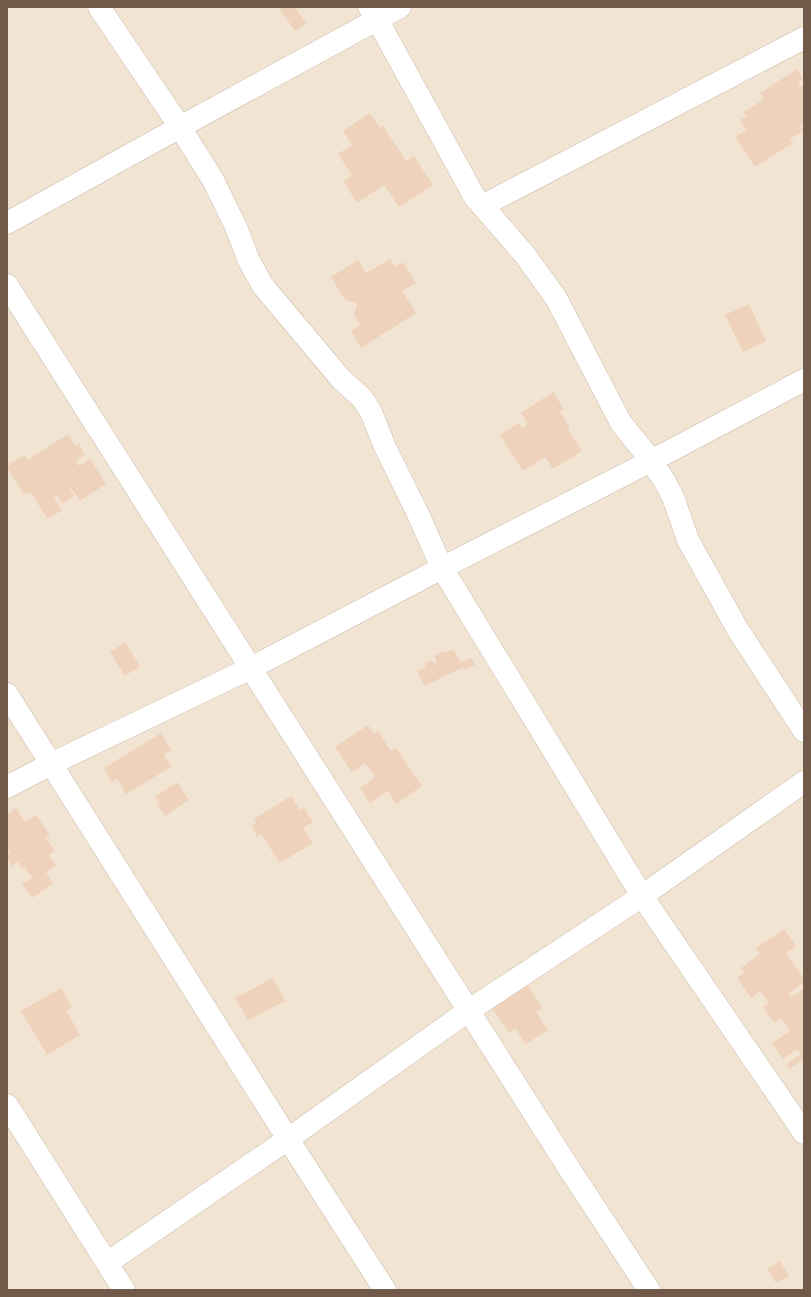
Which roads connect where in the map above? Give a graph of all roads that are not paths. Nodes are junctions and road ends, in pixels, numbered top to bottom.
1 (99, 7) edge
2 (400, 7) edge
3 (373, 13) edge
4 (804, 38) edge
5 (180, 127) junction
6 (482, 206) junction
7 (7, 223) edge
8 (7, 285) edge
9 (804, 380) edge
10 (651, 461) junction
11 (442, 568) junction
12 (250, 668) junction
13 (7, 694) edge
14 (804, 732) edge
15 (51, 764) junction
16 (804, 782) edge
17 (7, 787) edge
18 (642, 896) junction
19 (468, 1011) junction
20 (7, 1105) edge
21 (804, 1133) edge
22 (288, 1139) junction
23 (107, 1263) junction
24 (124, 1290) edge
25 (385, 1290) edge
26 (649, 1290) edge

1 - 5 street
2 - 3 street
3 - 5 street
3 - 6 street
4 - 6 street
5 - 7 street
5 - 11 street
6 - 10 street
8 - 12 street
9 - 10 street
10 - 11 street
10 - 14 street
11 - 12 street
11 - 18 street
12 - 15 street
12 - 19 street
13 - 15 street
15 - 17 street
15 - 22 street
16 - 18 street
18 - 19 street
18 - 21 street
19 - 22 street
19 - 26 street
20 - 23 street
22 - 23 street
22 - 25 street
23 - 24 street

